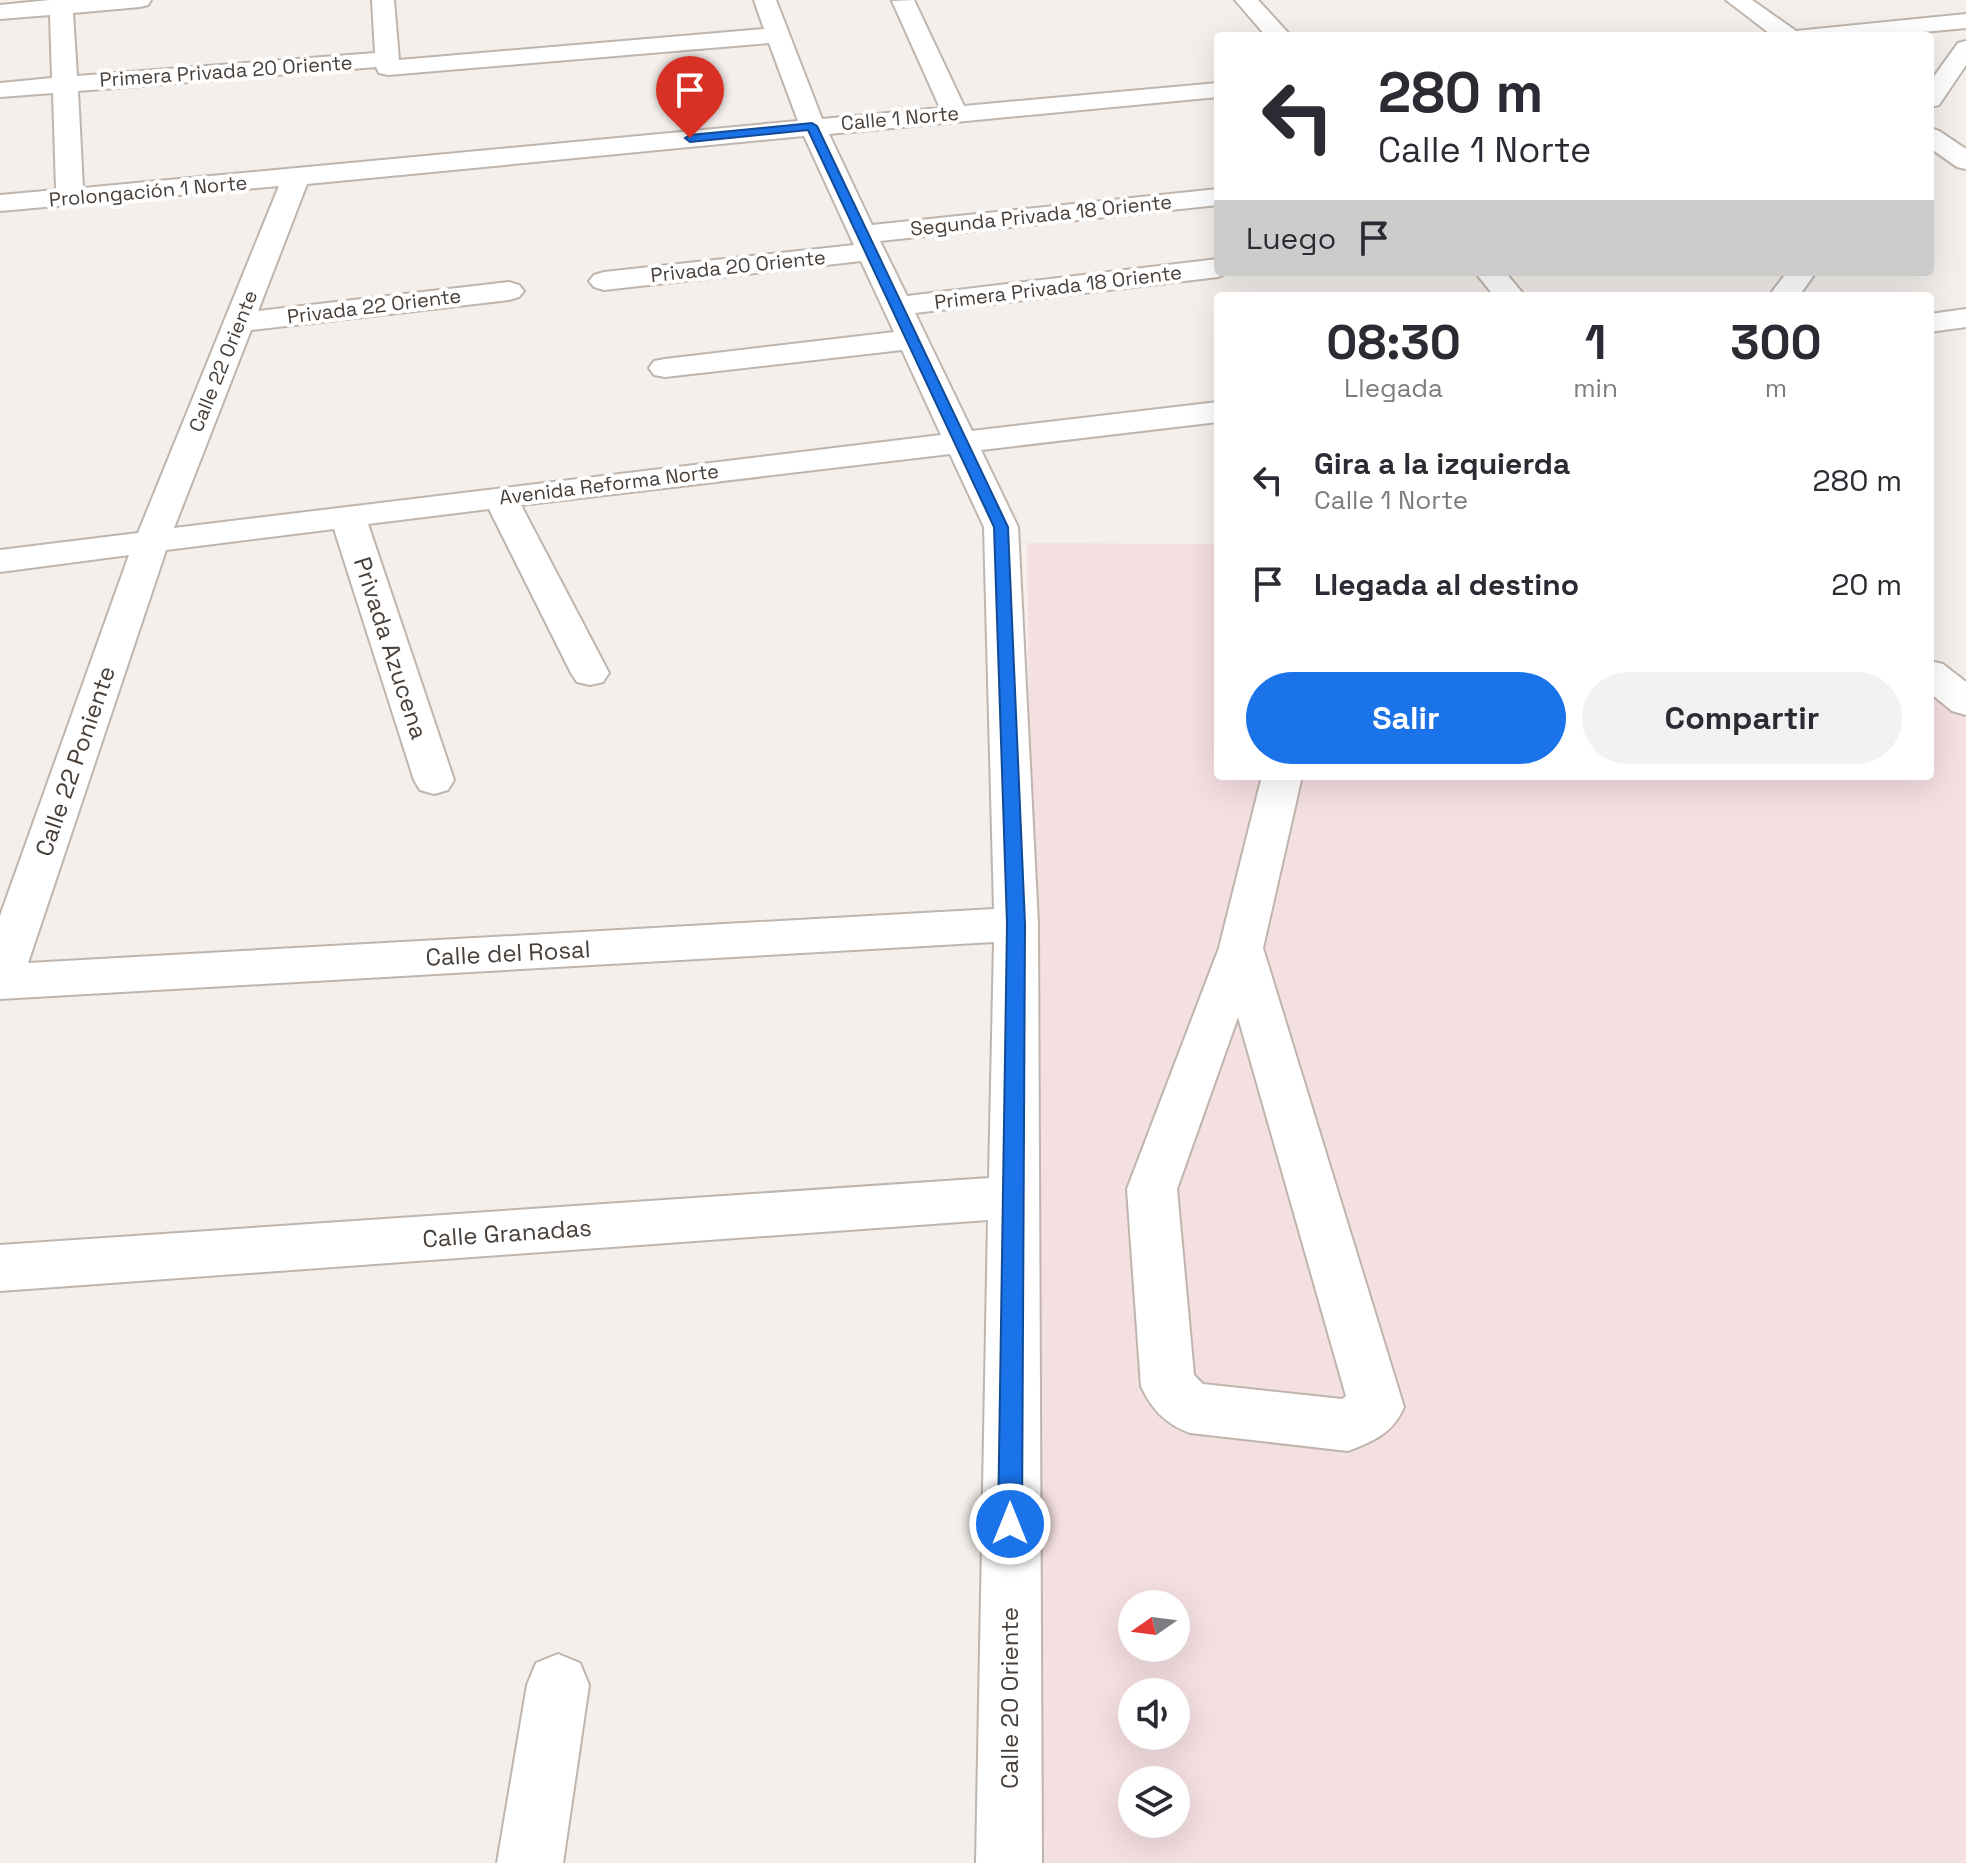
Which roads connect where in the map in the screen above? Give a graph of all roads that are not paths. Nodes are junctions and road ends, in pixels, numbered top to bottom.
1 (140, 0) edge
2 (383, 0) edge
3 (765, 0) edge
4 (1246, 0) edge
5 (1737, 0) edge
6 (903, 1) edge
7 (61, 4) edge
8 (0, 12) edge
9 (1966, 21) edge
10 (1275, 32) edge
11 (1782, 32) edge
12 (1847, 32) edge
13 (778, 35) junction
14 (1966, 48) edge
15 (388, 64) junction
16 (65, 84) junction
17 (0, 90) edge
18 (1214, 90) edge
19 (1934, 94) edge
20 (955, 113) junction
21 (812, 126) junction
22 (1934, 139) edge
23 (1966, 161) edge
24 (296, 178) junction
25 (70, 197) junction
26 (1214, 198) edge
27 (0, 203) edge
28 (868, 242) junction
29 (1214, 268) edge
30 (1492, 276) edge
31 (604, 281) dead end
32 (509, 291) dead end
33 (1506, 292) edge
34 (898, 306) junction
35 (1966, 318) edge
36 (239, 322) junction
37 (1934, 322) edge
38 (914, 339) junction
39 (665, 368) dead end
40 (1214, 412) edge
41 (963, 442) junction
42 (500, 497) junction
43 (348, 517) junction
44 (151, 543) junction
45 (0, 561) edge
46 (590, 673) dead end
47 (1934, 676) edge
48 (1934, 698) edge
49 (1966, 704) edge
50 (434, 780) dead end
51 (1281, 780) edge
52 (1016, 924) junction
53 (1241, 948) junction
54 (0, 981) edge
55 (1014, 1197) junction
56 (0, 1268) edge
57 (558, 1685) dead end
58 (530, 1863) edge
59 (1009, 1863) edge

1 - 7 street
2 - 15 street
3 - 13 street, Calle 20 Oriente
4 - 10 street
5 - 11 street
6 - 20 street
7 - 8 street
7 - 16 street
9 - 12 street
13 - 15 street, Primera Privada 20 Oriente
13 - 21 street, Calle 20 Oriente
14 - 19 street
15 - 16 street, Primera Privada 20 Oriente
16 - 17 street, Primera Privada 20 Oriente
16 - 25 street
18 - 20 street, Calle 1 Norte
20 - 21 street, Calle 1 Norte
21 - 24 street, Calle 1 Norte
21 - 28 street, Calle 20 Oriente
22 - 23 street
24 - 25 street, Prolongación 1 Norte
24 - 36 street, Calle 22 Oriente
25 - 27 street, Prolongación 1 Norte
26 - 28 street, Segunda Privada 18 Oriente
28 - 31 street, Privada 20 Oriente
28 - 34 street, Calle 20 Oriente
29 - 34 street, Primera Privada 18 Oriente
30 - 33 street
32 - 36 street, Privada 22 Oriente
34 - 38 street, Calle 20 Oriente
35 - 37 street
36 - 44 street, Calle 22 Oriente
38 - 39 street
38 - 41 street, Calle 20 Oriente
40 - 41 street, Avenida Reforma Norte
41 - 42 street, Avenida Reforma Norte
41 - 52 street, Calle 20 Oriente
42 - 43 street, Avenida Reforma Norte
42 - 46 street
43 - 44 street, Avenida Reforma Norte
43 - 50 street, Privada Azucena
44 - 45 street, Avenida Reforma Norte
44 - 54 street, Calle 22 Poniente
47 - 49 street
48 - 49 street
51 - 53 street
52 - 54 street, Calle del Rosal
52 - 55 street, Calle 20 Oriente
53 - 53 street
55 - 56 street, Calle Granadas
55 - 59 street, Calle 20 Oriente
57 - 58 street

